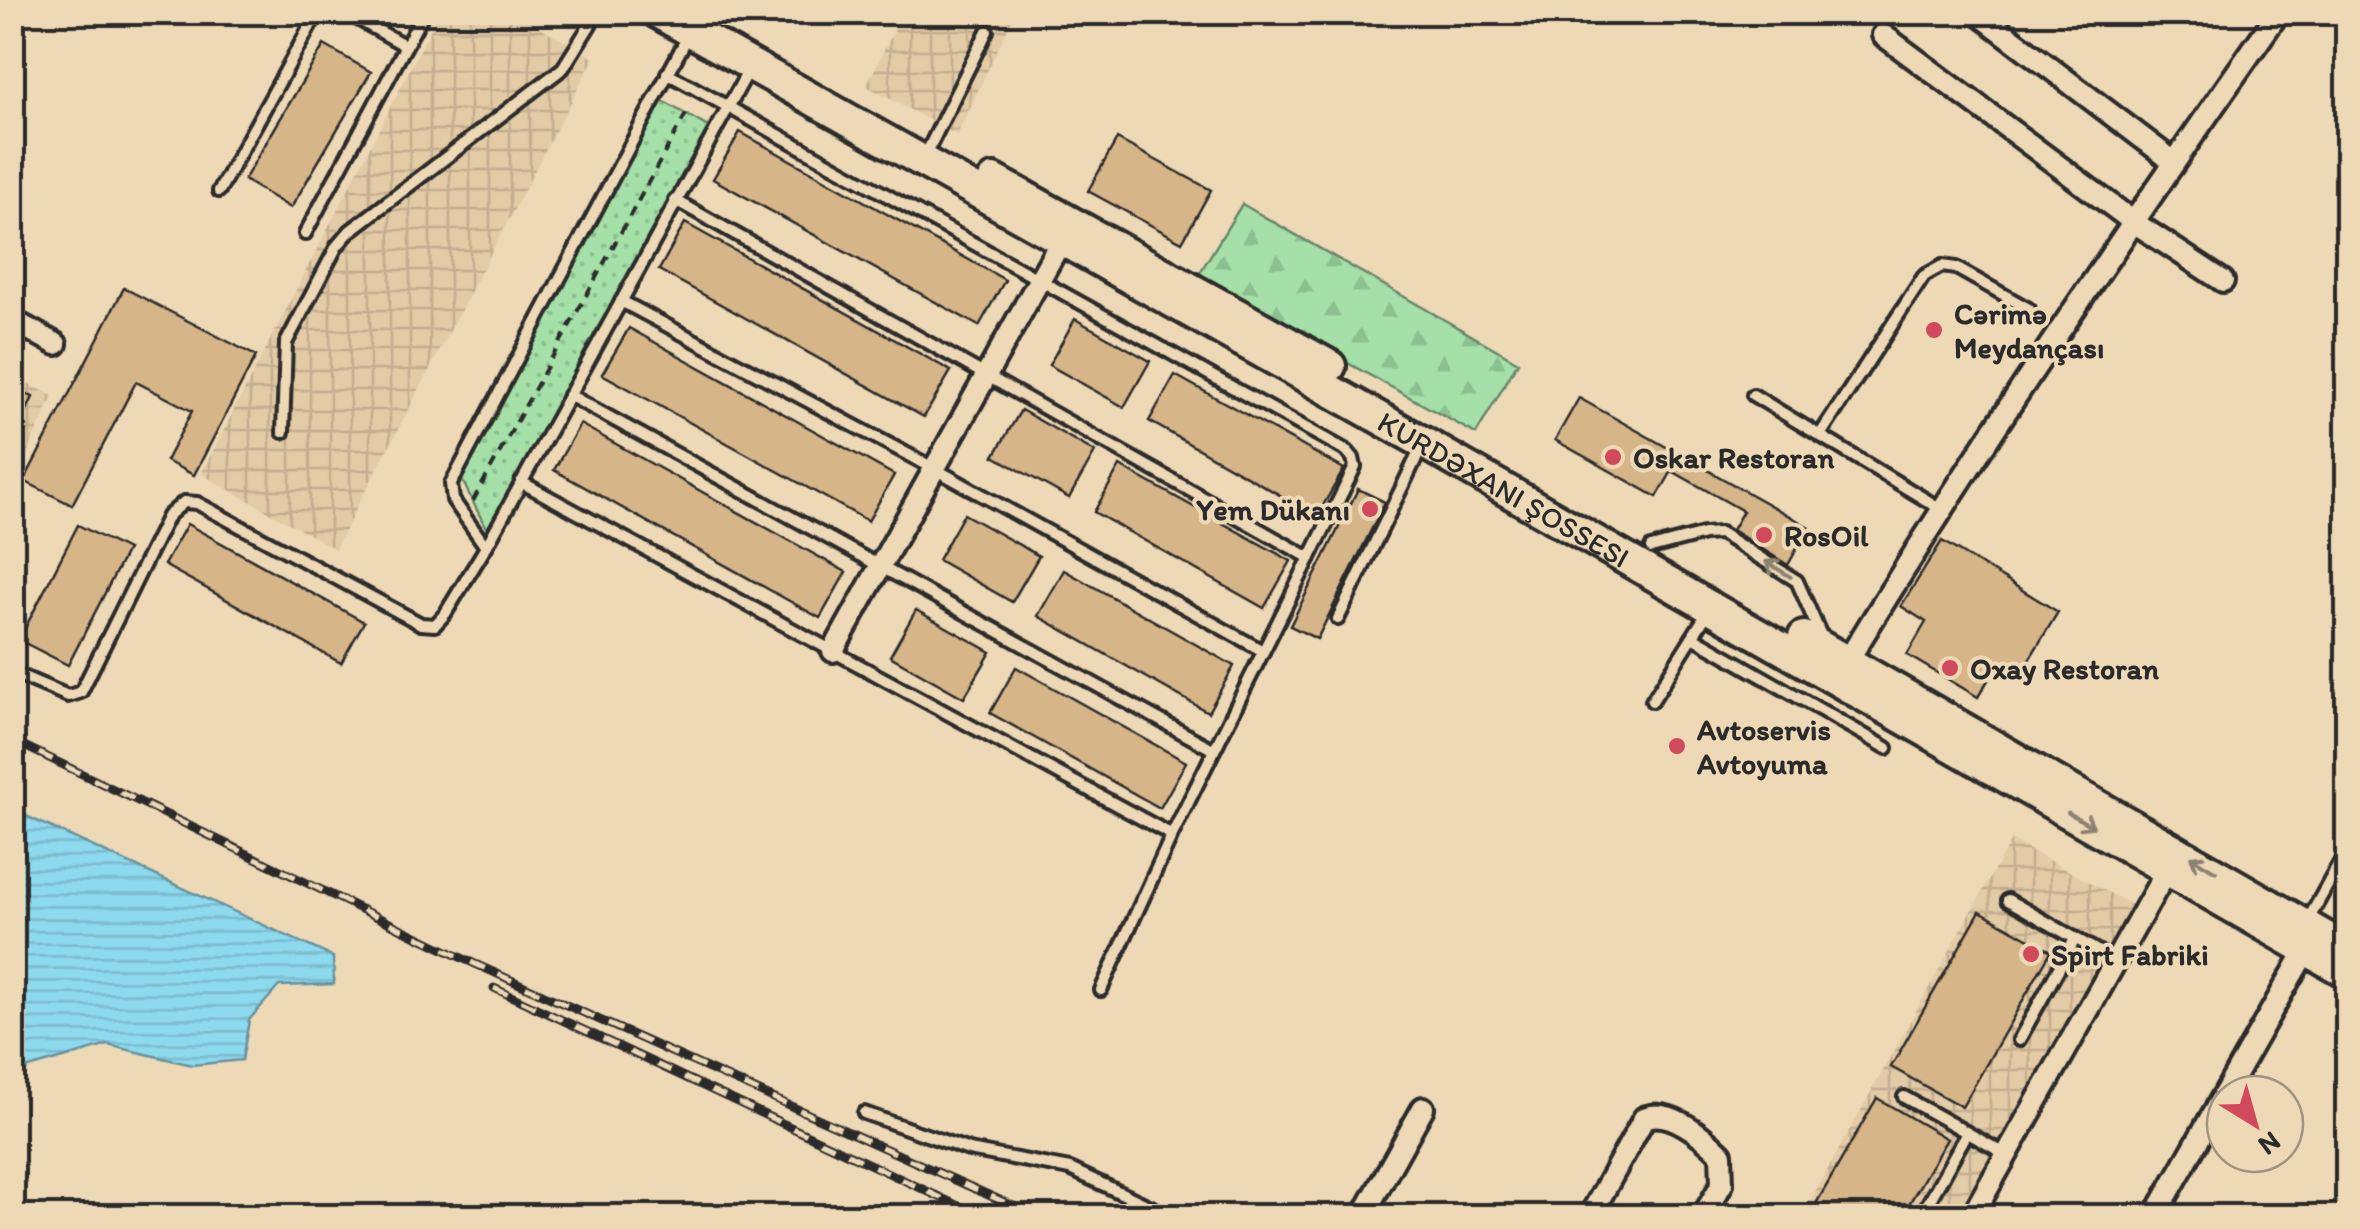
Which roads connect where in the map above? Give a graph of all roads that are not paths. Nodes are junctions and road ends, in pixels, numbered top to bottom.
1 (318, 12) edge
2 (345, 12) edge
3 (424, 12) edge
4 (598, 12) edge
5 (657, 12) edge
6 (2279, 12) edge
7 (1979, 14) edge
8 (694, 22) edge
9 (987, 30) dead end
10 (1883, 35) dead end
11 (406, 46) junction
12 (751, 66) junction
13 (667, 73) junction
14 (727, 106) junction
15 (930, 146) junction
16 (2174, 162) junction
17 (219, 191) dead end
18 (676, 200) junction
19 (2135, 223) junction
20 (1067, 231) junction
21 (306, 234) dead end
22 (1040, 280) junction
23 (2223, 281) dead end
24 (621, 300) junction
25 (2029, 310) dead end
26 (12, 320) edge
27 (56, 344) dead end
28 (988, 374) junction
29 (569, 394) junction
30 (1753, 394) dead end
31 (283, 432) dead end
32 (1820, 435) junction
33 (1424, 443) junction
34 (935, 469) junction
35 (521, 482) junction
36 (1940, 509) junction
37 (486, 547) junction
38 (1651, 548) junction
39 (1310, 558) junction
40 (881, 565) junction
41 (1711, 607) junction
42 (1338, 619) dead end
43 (1693, 637) junction
44 (833, 651) junction
45 (1264, 652) junction
46 (1830, 659) junction
47 (12, 672) edge
48 (1652, 700) dead end
49 (1886, 748) dead end
50 (1214, 750) junction
51 (1172, 835) junction
52 (2348, 848) edge
53 (2167, 870) junction
54 (2008, 900) dead end
55 (2306, 938) junction
56 (2075, 939) junction
57 (2348, 949) edge
58 (2115, 961) junction
59 (2348, 973) edge
60 (1101, 990) dead end
61 (2020, 1040) dead end
62 (1904, 1097) dead end
63 (1423, 1108) dead end
64 (864, 1113) dead end
65 (1967, 1132) junction
66 (2008, 1156) junction
67 (1170, 1216) edge
68 (1363, 1216) edge
69 (1590, 1216) edge
70 (1704, 1216) edge
71 (1921, 1216) edge
72 (1972, 1216) edge
73 (2155, 1216) edge

1 - 17 lane
2 - 11 lane
3 - 11 lane
4 - 31 lane
5 - 8 main road
6 - 16 street
7 - 16 street
8 - 12 main road
8 - 13 lane
8 - 15 main road
9 - 15 lane
10 - 19 street
11 - 21 lane
12 - 14 lane
12 - 20 main road
13 - 14 lane
13 - 37 lane
14 - 18 lane
14 - 22 lane
15 - 20 main road
16 - 19 street
18 - 24 lane
18 - 28 lane
19 - 23 street
19 - 36 street
20 - 22 street
20 - 33 main road
20 - 38 main road
22 - 28 street
22 - 39 lane
24 - 29 lane
24 - 34 lane
25 - 32 lane
26 - 27 street
28 - 34 street
28 - 39 lane
29 - 35 lane
29 - 40 lane
30 - 32 lane
32 - 36 lane
33 - 41 main road
33 - 42 lane
34 - 40 street
34 - 45 lane
35 - 37 lane
35 - 44 lane
36 - 46 street
37 - 47 lane
38 - 46 main road
46 -> 38 lane
39 - 45 lane
40 - 44 street
40 - 50 lane
41 - 43 lane
41 - 46 main road
43 - 48 lane
43 - 49 lane
44 - 51 lane
45 - 50 lane
46 -> 53 main road
55 -> 46 main road
50 - 51 lane
51 - 60 lane
52 - 55 lane
53 - 55 main road
53 - 58 street
54 - 56 lane
55 - 57 main road
55 - 59 main road
55 - 73 street
56 - 58 lane
56 - 61 lane
58 - 66 street
62 - 65 lane
63 - 68 street
64 - 67 lane
65 - 66 lane
65 - 71 lane
66 - 72 street
69 - 70 street

